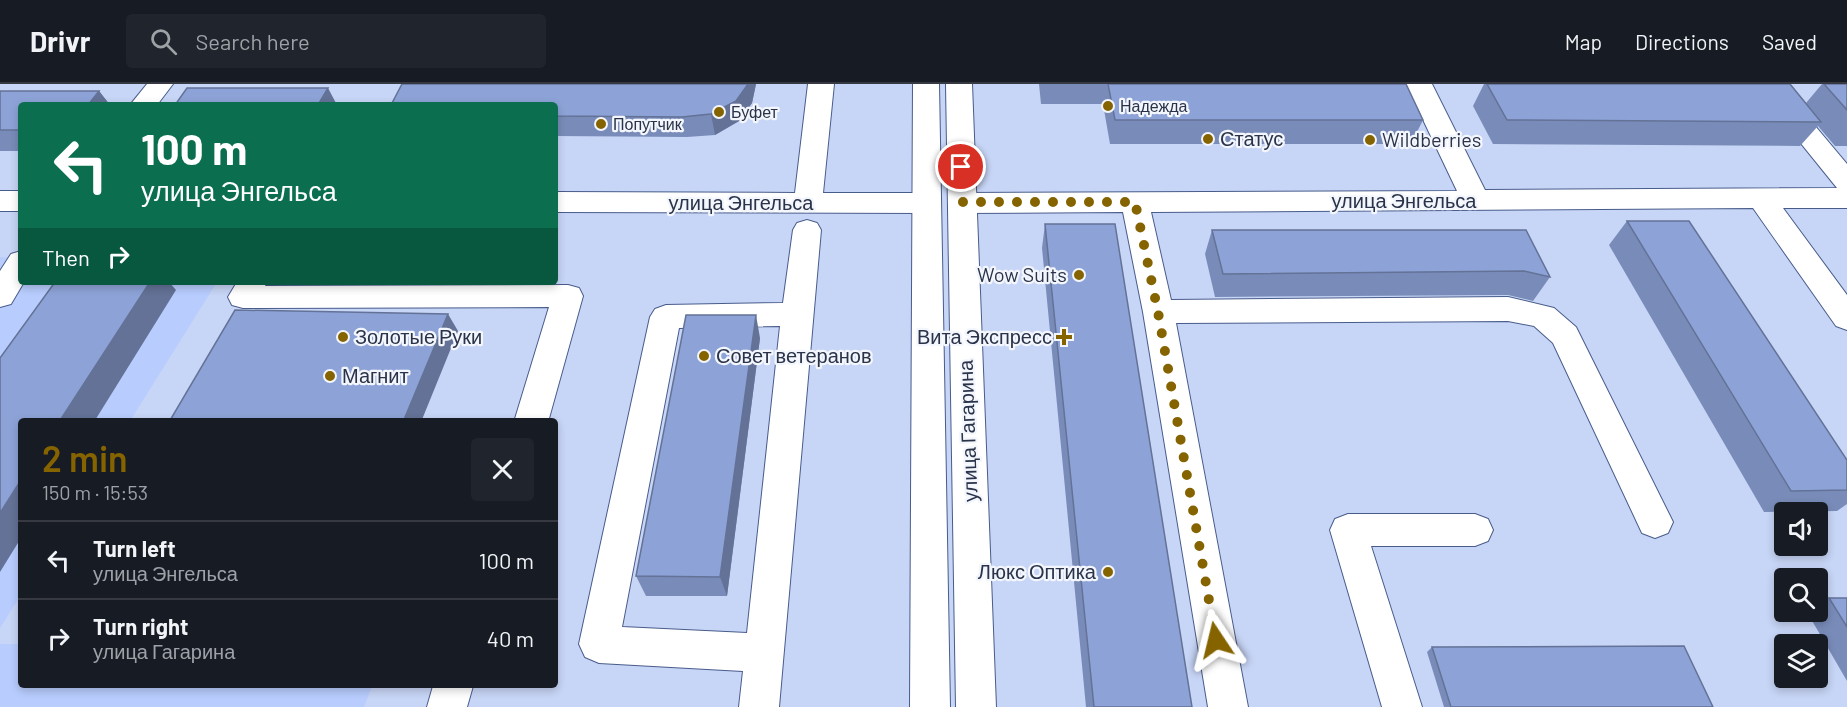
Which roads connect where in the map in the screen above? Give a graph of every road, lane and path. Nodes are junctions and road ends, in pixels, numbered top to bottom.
1 (160, 84) edge
2 (821, 84) edge
3 (926, 84) edge
4 (959, 84) edge
5 (1419, 84) edge
6 (1766, 84) edge
7 (145, 102) edge
8 (1847, 182) edge
9 (1761, 198) junction
10 (1847, 198) edge
11 (1662, 199) junction
12 (1476, 200) junction
13 (0, 201) edge
14 (18, 201) edge
15 (558, 202) edge
16 (962, 202) junction
17 (1135, 202) junction
18 (927, 203) junction
19 (807, 217) junction
20 (1682, 228) edge
21 (18, 267) edge
22 (0, 296) edge
23 (241, 300) edge
24 (1158, 312) junction
25 (797, 314) junction
26 (1847, 318) edge
27 (532, 418) edge
28 (1655, 522) dead end
29 (1475, 530) dead end
30 (765, 653) junction
31 (452, 688) edge
32 (447, 707) edge
33 (759, 707) edge
34 (930, 707) edge
35 (976, 707) edge
36 (1228, 707) edge
37 (1402, 707) edge

1 - 7 main road
2 - 19 main road
3 - 18 main road, улица Гагарина
4 - 16 main road, улица Гагарина
5 - 12 main road
6 - 8 main road
9 - 10 main road, улица Энгельса
9 - 11 main road, улица Энгельса
9 - 26 main road
11 - 12 main road, улица Энгельса
11 - 20 main road
12 - 17 main road, улица Энгельса
13 - 14 main road
15 - 19 main road, улица Энгельса
16 - 17 main road, улица Энгельса
16 - 18 main road, улица Энгельса
16 - 35 main road, улица Гагарина
17 - 24 main road
18 - 19 main road, улица Энгельса
18 - 34 main road, улица Гагарина
19 - 25 main road
21 - 22 main road
23 - 27 main road
24 - 28 main road
24 - 36 main road
25 - 30 main road
25 - 30 main road
29 - 37 main road
30 - 33 main road
31 - 32 main road

